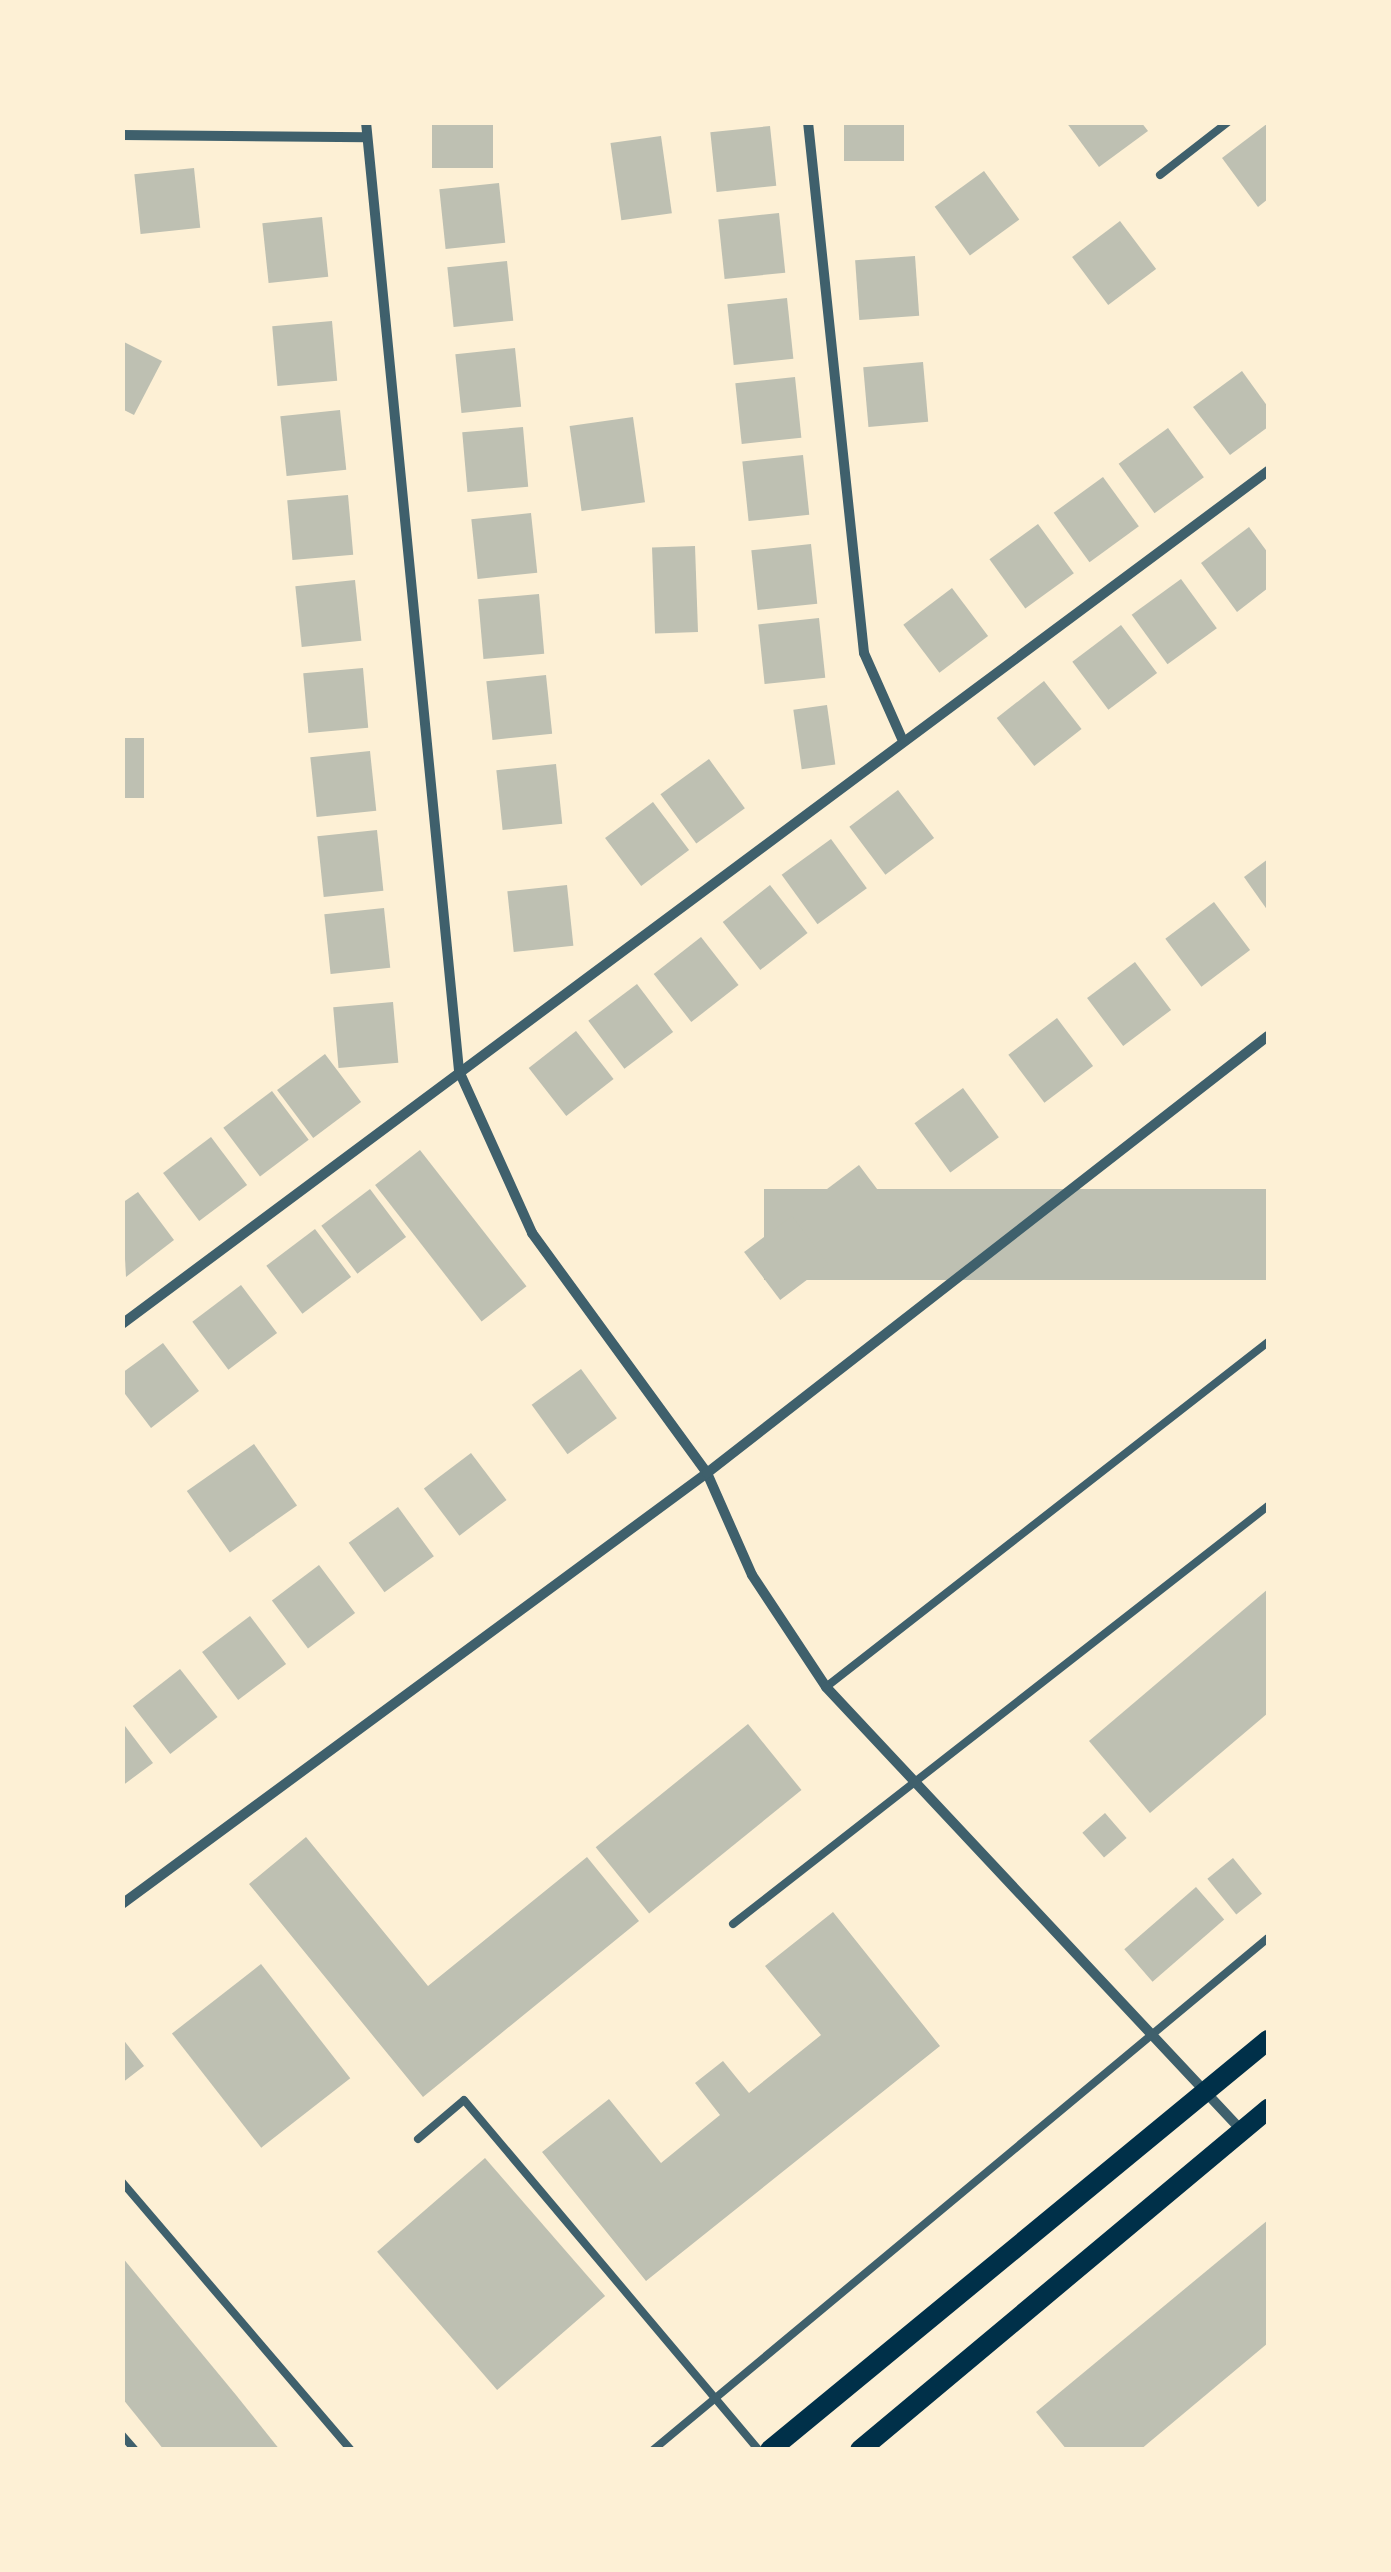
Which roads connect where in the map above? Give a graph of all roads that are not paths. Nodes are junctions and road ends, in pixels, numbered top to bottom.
1 (366, 122) edge
2 (808, 122) edge
3 (1228, 122) edge
4 (122, 136) edge
5 (366, 137) junction
6 (1160, 175) dead end
7 (1268, 471) edge
8 (903, 741) junction
9 (1268, 1036) edge
10 (458, 1071) junction
11 (123, 1323) edge
12 (1268, 1342) edge
13 (706, 1473) junction
14 (1268, 1506) edge
15 (826, 1687) junction
16 (917, 1783) junction
17 (122, 1904) edge
18 (732, 1924) dead end
19 (1268, 1938) edge
20 (1156, 2033) junction
21 (1268, 2040) edge
22 (1207, 2091) junction
23 (1268, 2109) edge
24 (1242, 2131) junction
25 (418, 2140) dead end
26 (122, 2182) edge
27 (716, 2398) junction
28 (122, 2435) edge
29 (135, 2450) edge
30 (351, 2450) edge
31 (653, 2450) edge
32 (759, 2450) edge
33 (770, 2450) edge
34 (860, 2450) edge

1 - 5 street
2 - 8 street
3 - 6 lane
4 - 5 street
5 - 10 street
7 - 8 street
8 - 10 street
9 - 13 street
10 - 11 street
10 - 13 street
12 - 15 lane
13 - 15 street
13 - 17 street
14 - 16 lane
15 - 16 street
16 - 18 lane
16 - 20 street
19 - 20 lane
20 - 22 street
20 - 27 lane
21 - 22 main road
22 - 24 street
22 - 33 main road
23 - 24 main road
24 - 34 main road
25 - 27 lane
26 - 30 lane
27 - 31 lane
27 - 32 lane
28 - 29 lane

